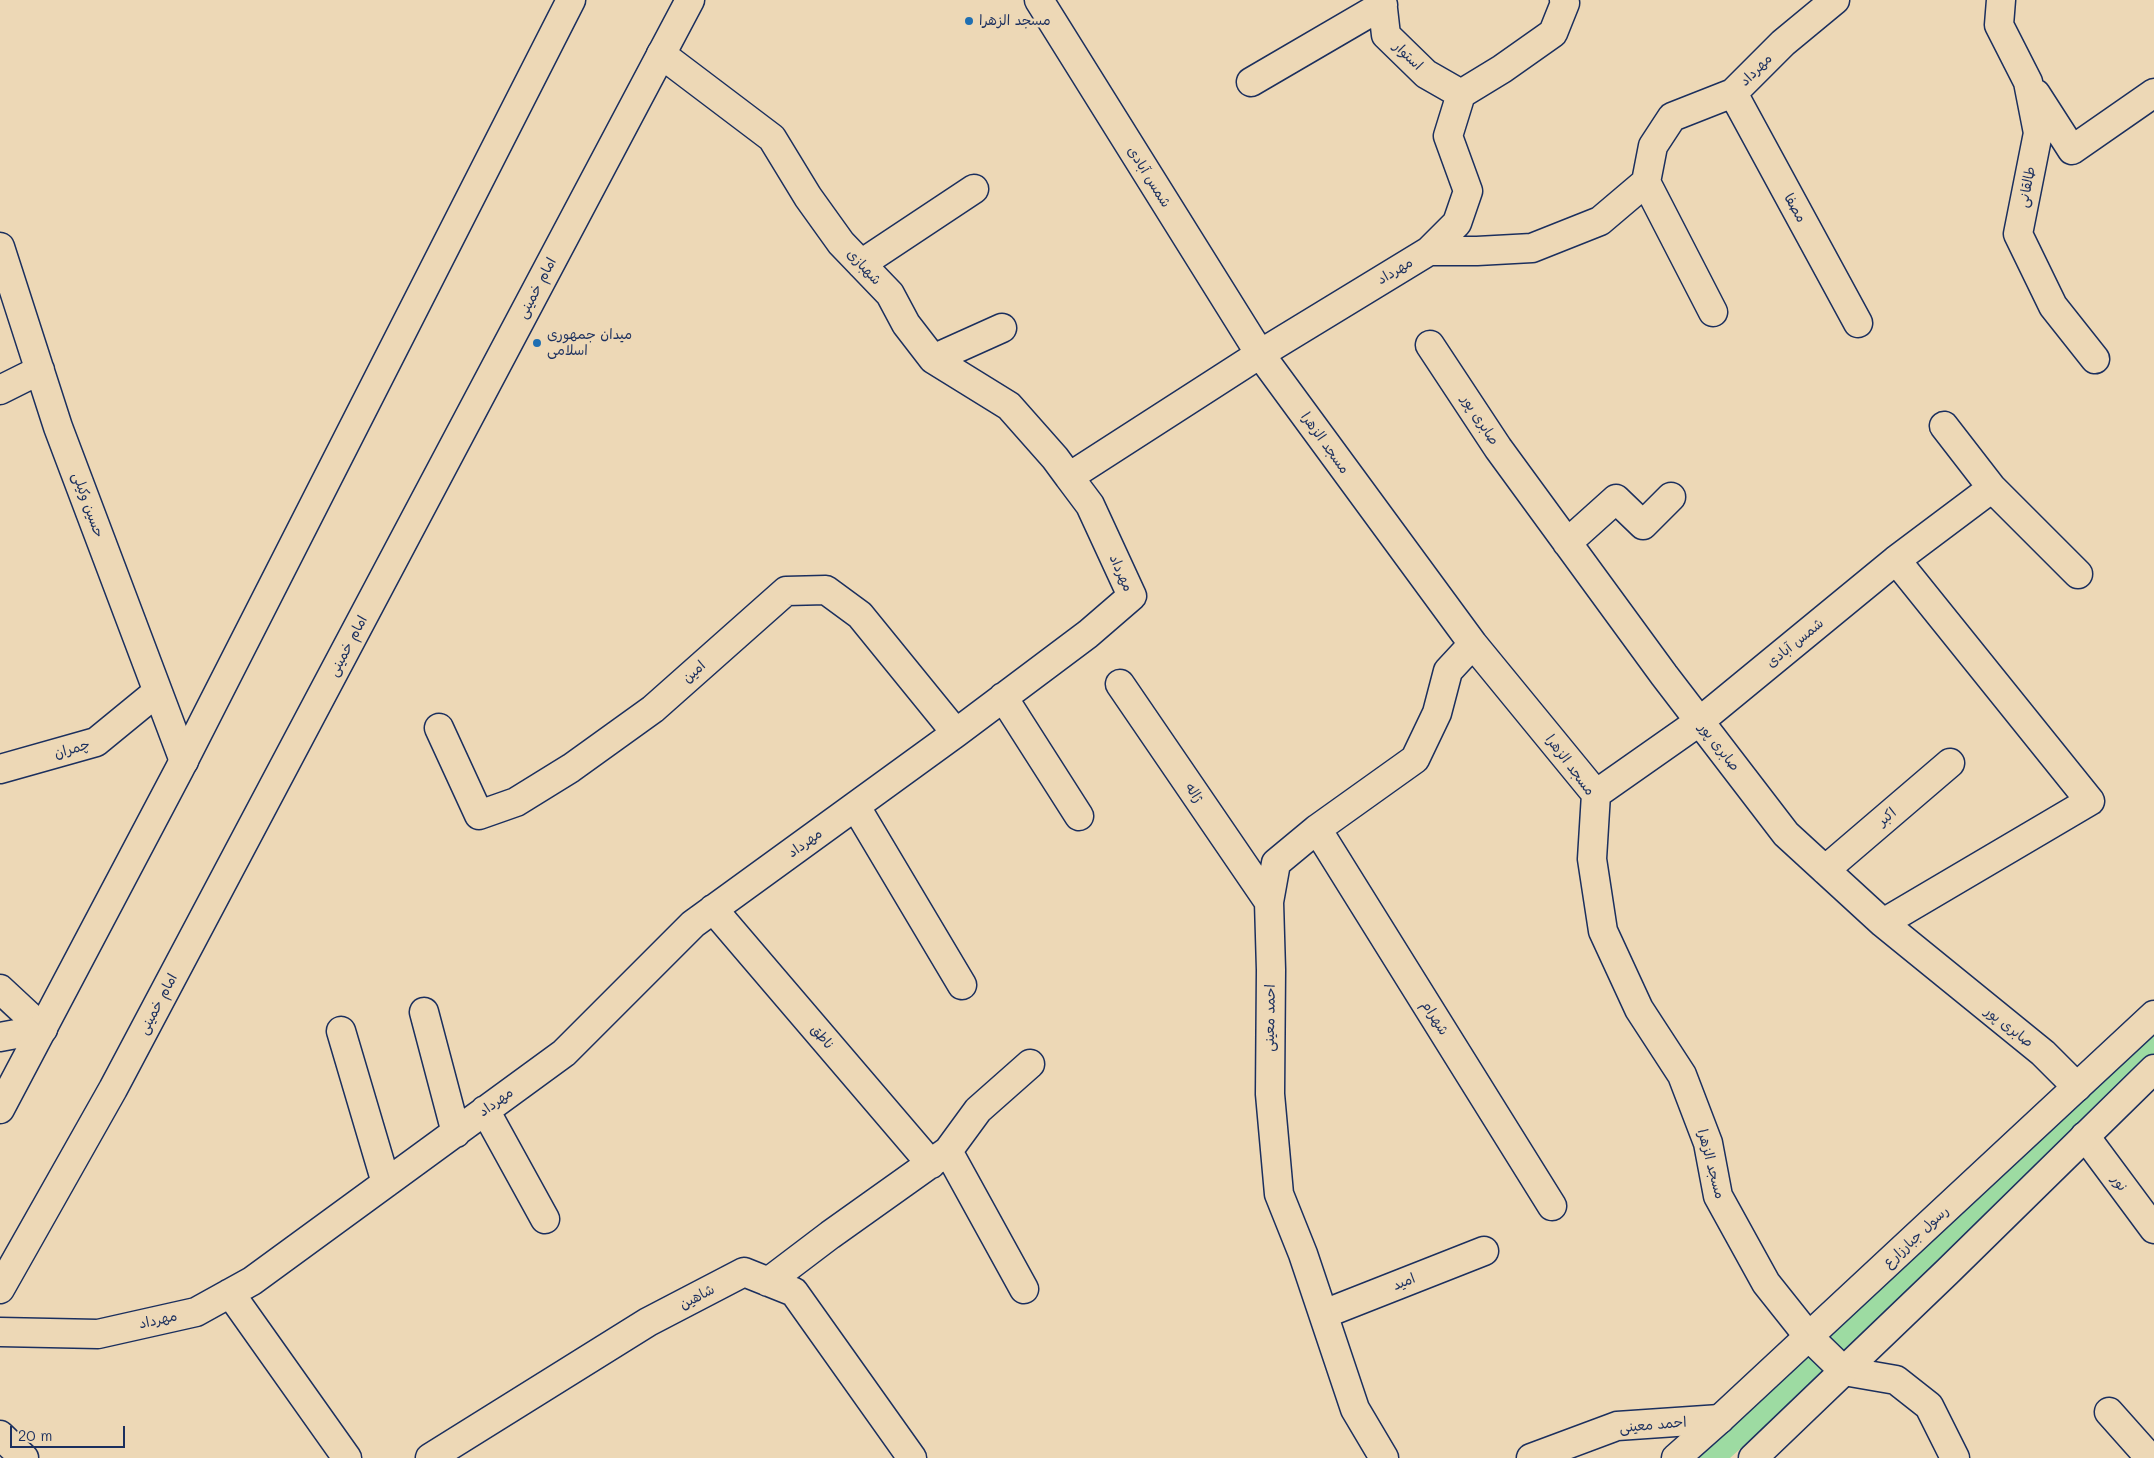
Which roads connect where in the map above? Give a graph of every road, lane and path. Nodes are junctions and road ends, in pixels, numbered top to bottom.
1 (571, 0) edge
2 (690, 0) edge
3 (1038, 0) edge
4 (1564, 0) edge
5 (1835, 0) edge
6 (2000, 0) edge
7 (1382, 3) edge
8 (661, 54) junction
9 (1251, 82) dead end
10 (2028, 82) junction
11 (1732, 93) junction
12 (1461, 94) junction
13 (2154, 94) edge
14 (1646, 182) junction
15 (974, 189) dead end
16 (0, 247) edge
17 (1429, 251) junction
18 (861, 264) junction
19 (1712, 312) dead end
20 (1858, 323) dead end
21 (1002, 328) dead end
22 (1430, 345) dead end
23 (1260, 354) junction
24 (2095, 358) dead end
25 (933, 359) junction
26 (40, 370) junction
27 (0, 390) edge
28 (1944, 426) dead end
29 (1069, 477) junction
30 (1992, 488) junction
31 (1670, 497) dead end
32 (1567, 543) junction
33 (1896, 560) junction
34 (2078, 574) dead end
35 (1473, 644) junction
36 (1120, 684) dead end
37 (157, 692) junction
38 (1002, 697) junction
39 (1700, 721) junction
40 (439, 728) dead end
41 (956, 733) junction
42 (184, 761) junction
43 (1950, 763) dead end
44 (0, 769) edge
45 (1596, 794) junction
46 (856, 807) junction
47 (1080, 816) dead end
48 (1317, 829) junction
49 (1825, 870) junction
50 (1269, 902) junction
51 (713, 909) junction
52 (1882, 923) junction
53 (962, 985) dead end
54 (0, 989) edge
55 (424, 1012) dead end
56 (2154, 1015) edge
57 (43, 1029) junction
58 (341, 1031) dead end
59 (0, 1037) edge
60 (1030, 1064) dead end
61 (2154, 1069) edge
62 (2077, 1087) junction
63 (0, 1109) edge
64 (485, 1110) junction
65 (456, 1133) junction
66 (2084, 1136) junction
67 (939, 1158) junction
68 (386, 1183) junction
69 (1552, 1206) dead end
70 (545, 1219) dead end
71 (2154, 1229) edge
72 (1484, 1251) dead end
73 (768, 1282) junction
74 (1024, 1289) dead end
75 (0, 1290) edge
76 (230, 1293) junction
77 (1324, 1314) junction
78 (0, 1332) edge
79 (1809, 1337) junction
80 (1844, 1371) junction
81 (2109, 1412) dead end
82 (1720, 1420) junction
83 (0, 1435) edge
84 (24, 1458) edge
85 (347, 1458) edge
86 (430, 1458) edge
87 (912, 1458) edge
88 (1384, 1458) edge
89 (1531, 1458) edge
90 (1676, 1458) edge
91 (1753, 1458) edge
92 (1955, 1458) edge
93 (2150, 1458) edge

1 - 42 street
2 - 8 street, امام خمینی
3 - 23 street, شمس آبادی
4 - 12 street
5 - 11 street, مهرداد
6 - 10 street, طالقانی
7 - 9 street
7 - 12 street, استوار
8 - 18 street, شهبازی
8 - 75 street, امام خمینی
10 - 13 street
10 - 24 street, طالقانی
11 - 14 street, مهرداد
11 - 20 street, مصفا
12 - 17 street, مهرداد
14 - 17 street, مهرداد
14 - 19 street
15 - 18 street
16 - 26 street, حسین وکیلی
17 - 23 street, مهرداد
18 - 25 street, شهبازی
21 - 25 street
22 - 32 street, صابری پور
23 - 29 street, مهرداد
23 - 35 street, مسجد الزهرا
25 - 29 street, شهبازی
26 - 27 street
26 - 37 street, حسین وکیلی
28 - 30 street
29 - 38 street, مهرداد
30 - 33 street, شمس آبادی
30 - 34 street
31 - 32 street
32 - 39 street, صابری پور
33 - 39 street, شمس آبادی
33 - 52 street
35 - 45 street, مسجد الزهرا
35 - 48 street, احمد معینی
36 - 50 street, ژاله
37 - 42 street, حسین وکیلی
37 - 44 street, چمران
38 - 41 street, مهرداد
38 - 47 street
39 - 45 street, شمس آبادی
39 - 49 street, صابری پور
40 - 41 street, امین
41 - 46 street, مهرداد
42 - 57 street
43 - 49 street, اکبر
45 - 79 street, مسجد الزهرا
46 - 51 street, مهرداد
46 - 53 street
48 - 50 street, احمد معینی
48 - 69 street, شهرام
49 - 52 street, صابری پور
50 - 77 street, احمد معینی
51 - 64 street, مهرداد
51 - 67 street, ناطق
52 - 62 street, صابری پور
54 - 57 street
55 - 65 street
56 - 62 street, رسول جبارزارع
57 - 59 street
57 - 63 street
58 - 68 street
60 - 67 street
61 - 66 street
62 - 79 street, رسول جبارزارع
64 - 65 street, مهرداد
64 - 70 street
65 - 68 street, مهرداد
66 - 71 street, نور
66 - 80 street
67 - 73 street
67 - 74 street, ناطق
68 - 76 street, مهرداد
72 - 77 street, امید
73 - 86 street, شاهین
73 - 87 street, شاهین
76 - 78 street, مهرداد
76 - 85 street
77 - 88 street, احمد معینی
79 - 80 street, مسجد الزهرا
79 - 82 street, رسول جبارزارع
80 - 91 street
80 - 92 street
81 - 93 street
82 - 89 street, احمد معینی
82 - 90 street, رسول جبارزارع
83 - 84 street

